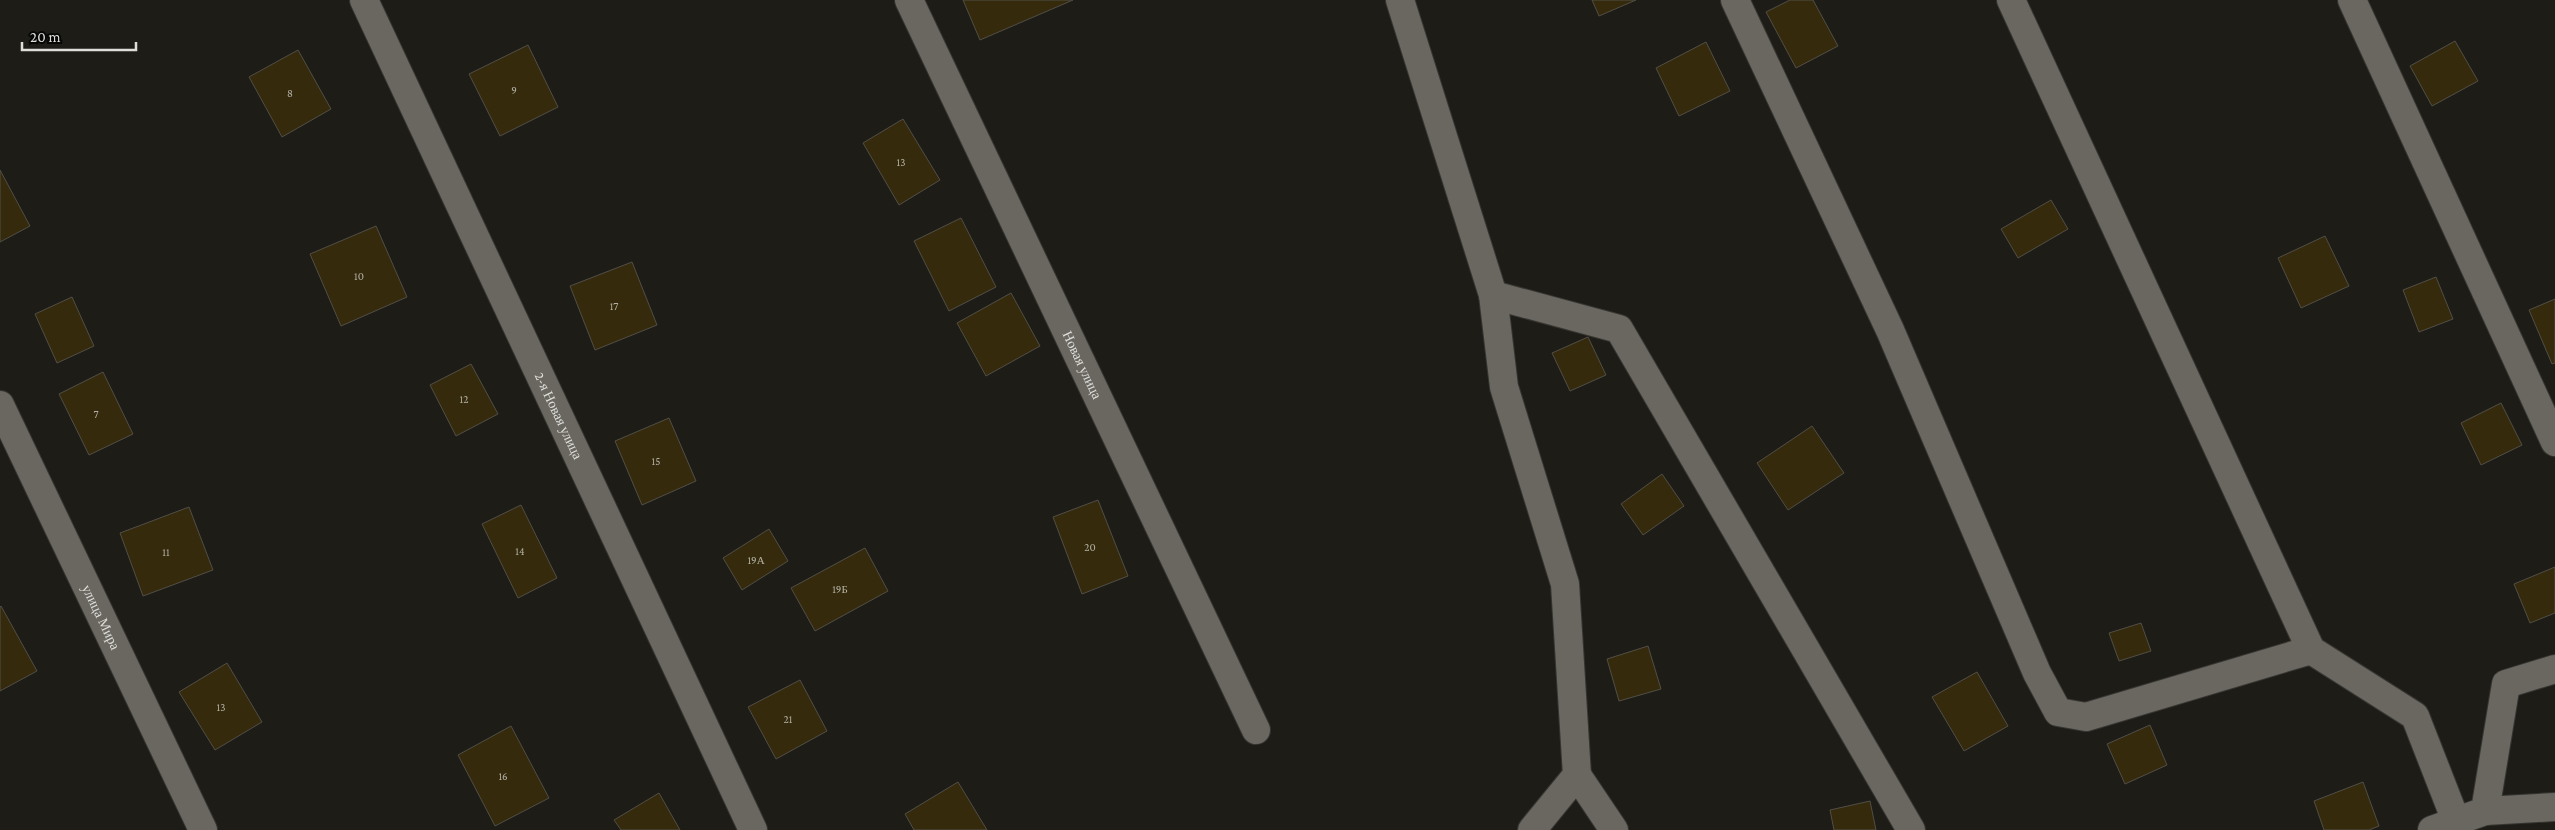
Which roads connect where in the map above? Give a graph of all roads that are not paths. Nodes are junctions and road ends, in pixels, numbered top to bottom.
1 (364, 0) edge
2 (909, 0) edge
3 (1400, 0) edge
4 (1735, 0) edge
5 (2011, 0) edge
6 (2352, 0) edge
7 (1493, 295) junction
8 (0, 405) edge
9 (2555, 442) edge
10 (2311, 650) junction
11 (2555, 669) edge
12 (1256, 730) dead end
13 (1577, 775) junction
14 (2555, 807) edge
15 (2485, 811) junction
16 (2444, 826) edge
17 (202, 830) edge
18 (753, 830) edge
19 (1532, 830) edge
20 (1614, 830) edge
21 (1911, 830) edge

1 - 18 street, 2-я Новая улица
2 - 12 street, Новая улица
3 - 7 street
4 - 10 street
5 - 10 street
6 - 9 street
7 - 13 street
7 - 21 street
8 - 17 street, улица Мира
10 - 16 street
11 - 15 street
13 - 19 street
13 - 20 street
14 - 15 street
15 - 16 street

